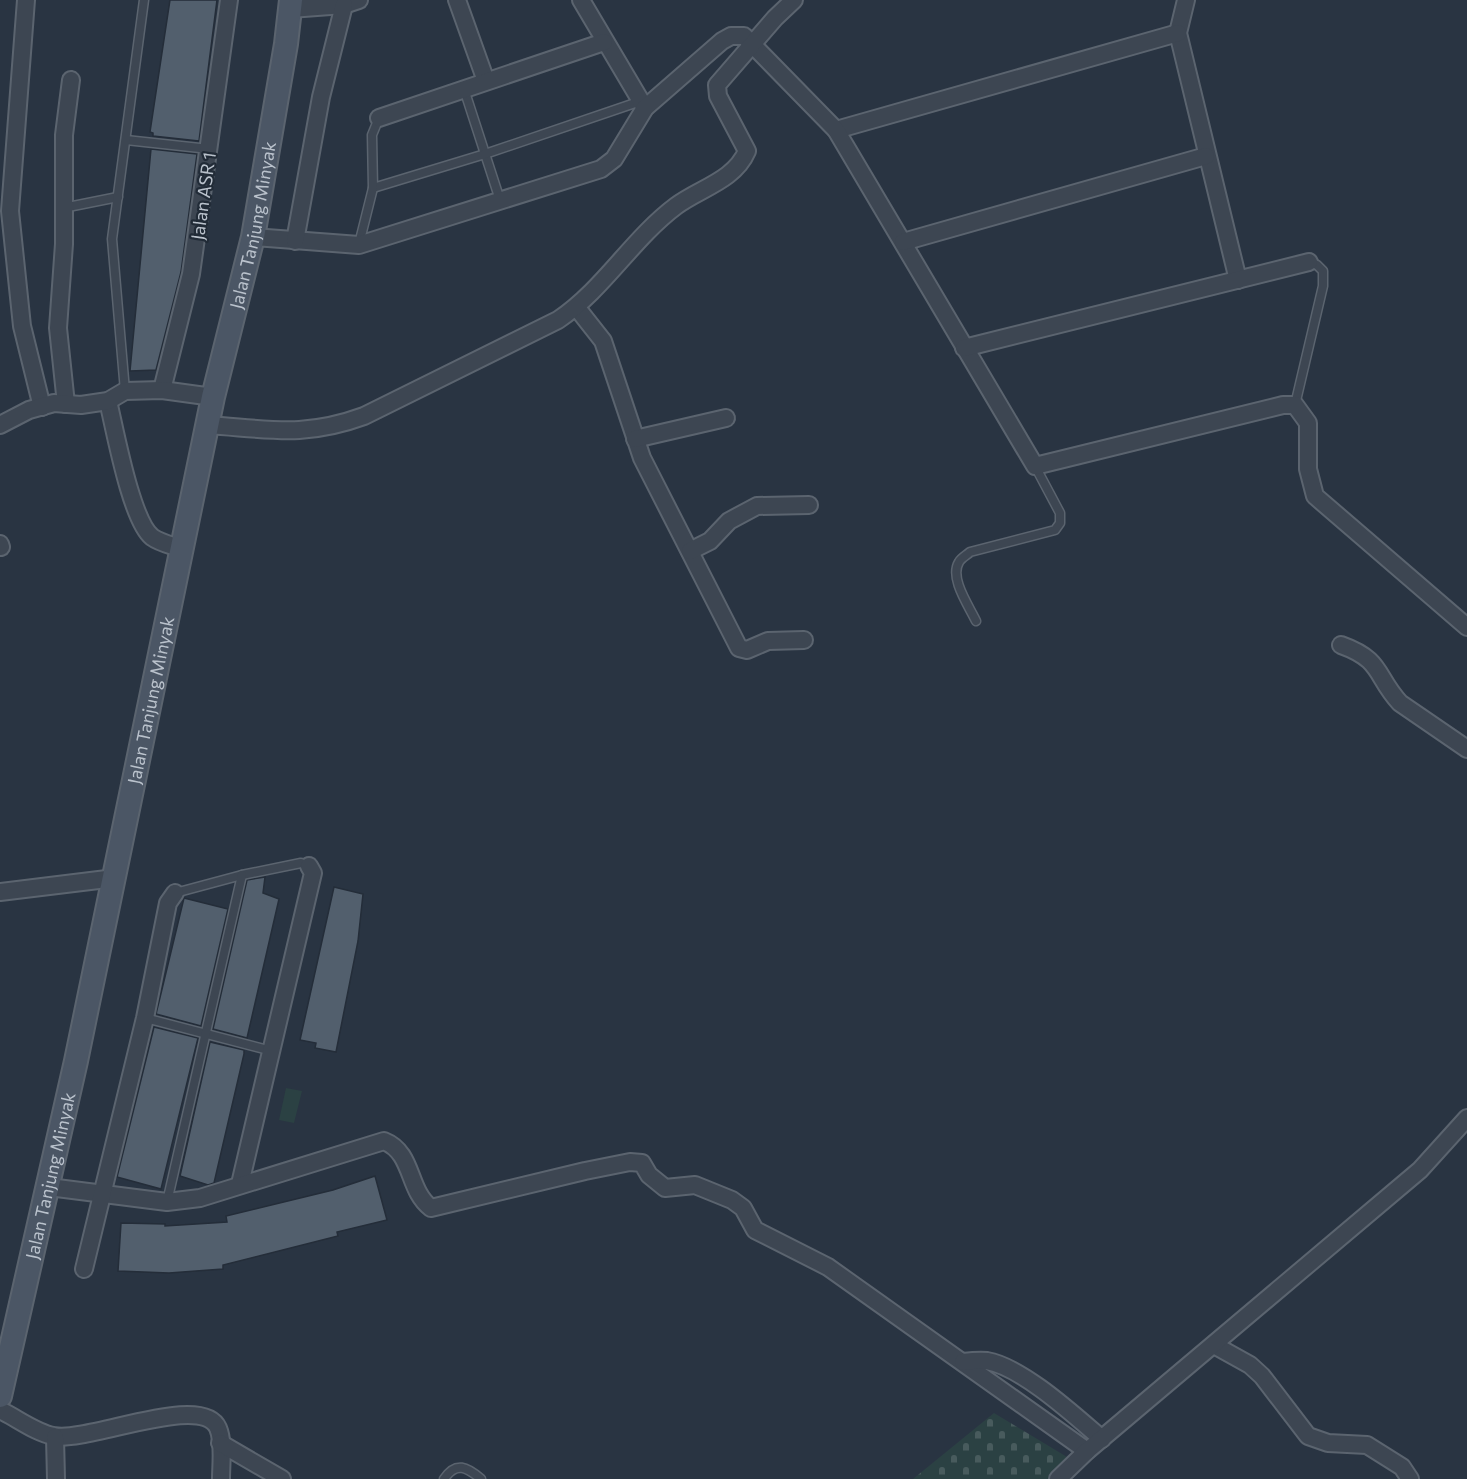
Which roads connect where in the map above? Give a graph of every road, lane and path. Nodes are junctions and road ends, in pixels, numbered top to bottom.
1 (26, 0) edge
2 (144, 0) edge
3 (229, 0) edge
4 (457, 0) edge
5 (581, 0) edge
6 (794, 0) edge
7 (1186, 0) edge
8 (351, 3) edge
9 (290, 4) edge
10 (1179, 33) junction
11 (604, 42) junction
12 (753, 43) junction
13 (71, 80) dead end
14 (486, 81) junction
15 (464, 89) junction
16 (643, 104) junction
17 (379, 118) joint
18 (836, 130) junction
19 (126, 140) junction
20 (209, 149) junction
21 (485, 154) junction
22 (1206, 156) junction
23 (373, 188) junction
24 (118, 197) junction
25 (500, 200) junction
26 (63, 208) junction
27 (253, 237) junction
28 (295, 241) junction
29 (903, 242) junction
30 (359, 245) junction
31 (1309, 262) joint
32 (1238, 280) junction
33 (577, 308) junction
34 (964, 348) junction
35 (162, 390) junction
36 (125, 391) junction
37 (213, 397) junction
38 (108, 401) junction
39 (66, 404) junction
40 (1295, 405) junction
41 (42, 407) junction
42 (726, 418) dead end
43 (0, 425) edge
44 (208, 425) junction
45 (635, 439) junction
46 (1035, 466) junction
47 (809, 505) dead end
48 (183, 549) junction
49 (690, 551) junction
50 (976, 621) dead end
51 (1467, 627) edge
52 (804, 640) dead end
53 (1341, 645) dead end
54 (1467, 749) edge
55 (309, 866) joint
56 (242, 875) junction
57 (115, 878) junction
58 (0, 892) edge
59 (175, 892) joint
60 (145, 1018) junction
61 (206, 1034) junction
62 (273, 1051) junction
63 (1467, 1118) edge
64 (240, 1184) junction
65 (49, 1187) junction
66 (101, 1194) junction
67 (167, 1202) junction
68 (84, 1269) dead end
69 (1214, 1345) junction
70 (963, 1362) junction
71 (0, 1396) edge
72 (0, 1410) edge
73 (55, 1437) junction
74 (1102, 1439) junction
75 (220, 1443) junction
76 (1087, 1451) junction
77 (56, 1479) edge
78 (221, 1479) edge
79 (282, 1479) edge
80 (444, 1479) edge
81 (481, 1479) edge
82 (1058, 1479) edge
83 (1410, 1479) edge

1 - 41 street
2 - 19 lane
3 - 20 street, Jalan ASR 1
4 - 14 street
5 - 11 street
6 - 12 street
7 - 10 street
8 - 9 street
8 - 28 street
9 - 27 main road, Jalan Tanjung Minyak
10 - 18 street
10 - 22 street
11 - 14 street
11 - 16 street
12 - 16 street
12 - 18 street
12 - 33 street
13 - 26 street
14 - 15 street
15 - 17 street
15 - 21 lane
16 - 21 lane
16 - 25 street
17 - 23 lane
18 - 29 street
19 - 20 lane
19 - 24 lane
20 - 35 street, Jalan ASR 1
21 - 23 lane
21 - 25 lane
22 - 29 street
22 - 32 street
23 - 30 lane
24 - 26 lane
24 - 36 lane
25 - 30 street
26 - 39 street
27 - 28 street
27 - 37 main road, Jalan Tanjung Minyak
28 - 30 street
29 - 34 street
31 - 32 street
31 - 40 lane
32 - 34 street
33 - 44 street
33 - 45 street
34 - 46 street
35 - 36 street
35 - 37 street
36 - 38 street
37 - 44 main road, Jalan Tanjung Minyak
38 - 39 street
38 - 48 street
39 - 41 street
40 - 46 street
40 - 51 street
41 - 43 street
42 - 45 street
44 - 48 main road, Jalan Tanjung Minyak
45 - 49 street
46 - 50 lane
47 - 49 street
48 - 57 main road, Jalan Tanjung Minyak
49 - 52 street
53 - 54 street
55 - 56 lane
55 - 62 street
56 - 59 lane
56 - 61 lane
57 - 58 street
57 - 65 main road, Jalan Tanjung Minyak
59 - 60 street
60 - 61 lane
60 - 66 street
61 - 62 lane
61 - 67 lane
62 - 64 street
63 - 69 street
64 - 67 street
64 - 70 street
65 - 66 street
65 - 71 main road, Jalan Tanjung Minyak
66 - 67 street
66 - 68 street
69 - 74 street
69 - 83 street
70 - 74 street
70 - 76 street
72 - 73 street
73 - 75 street
73 - 77 street
74 - 76 street
75 - 78 street
75 - 79 street
76 - 82 street
80 - 81 lane

